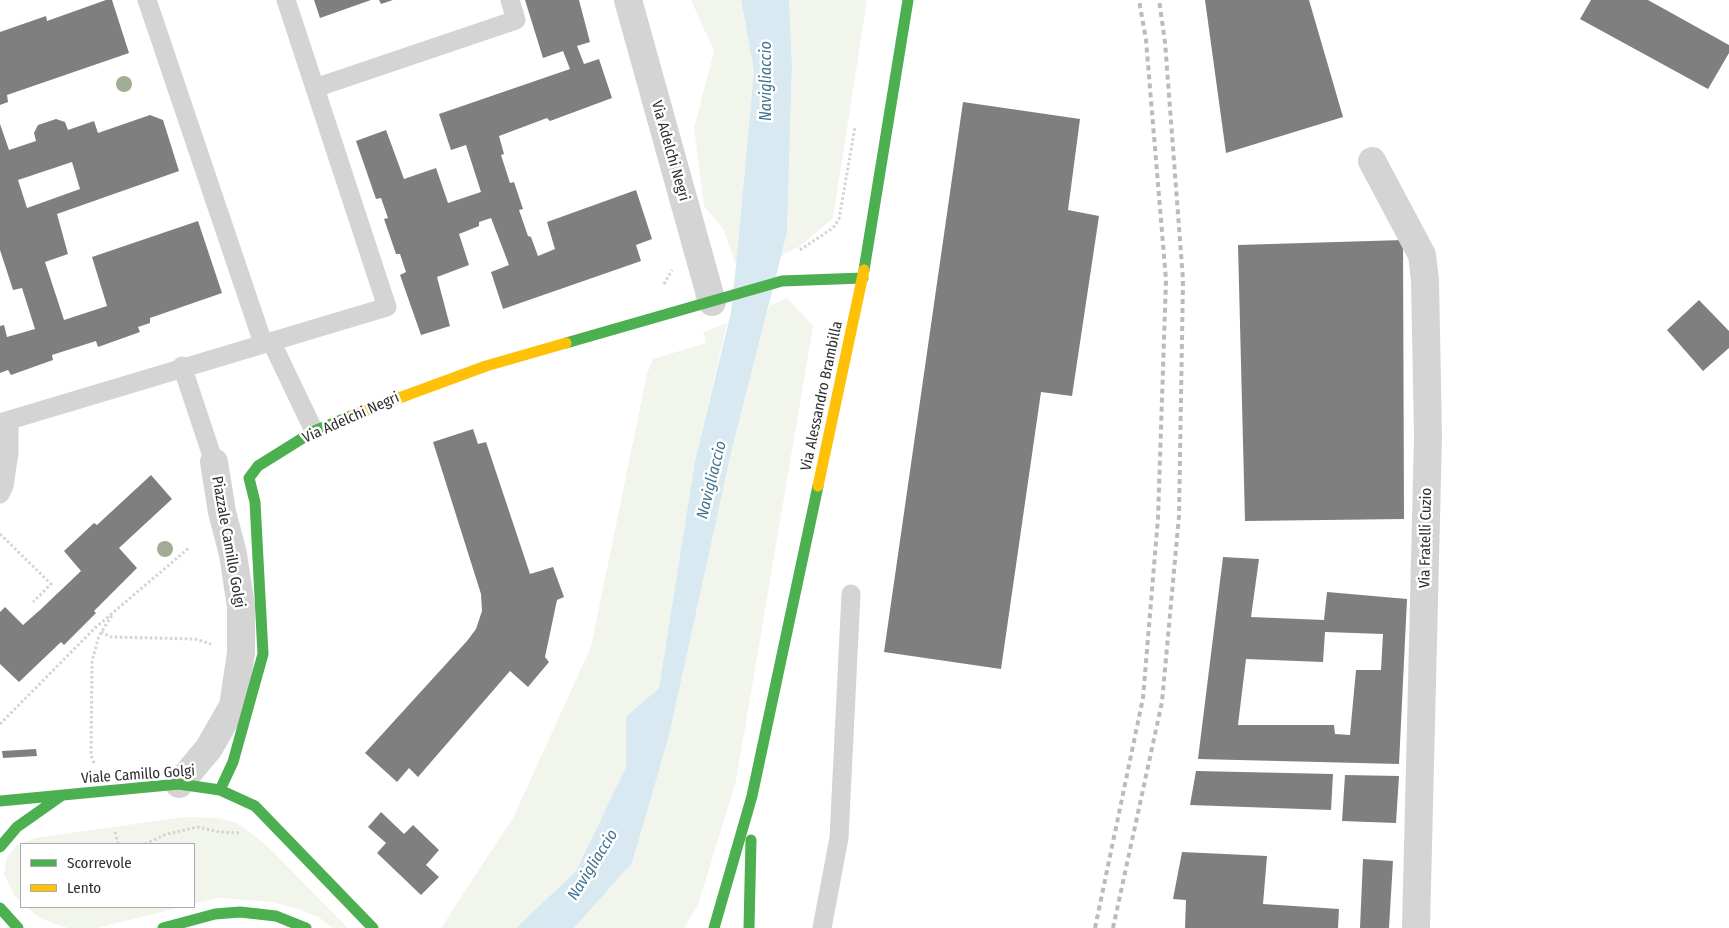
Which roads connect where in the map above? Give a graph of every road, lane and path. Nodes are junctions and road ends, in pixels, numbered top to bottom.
1 (147, 0) edge
2 (286, 0) edge
3 (510, 0) edge
4 (628, 0) edge
5 (908, 0) edge
6 (315, 88) junction
7 (856, 124) dead end
8 (1372, 160) dead end
9 (863, 278) junction
10 (782, 281) junction
11 (712, 302) junction
12 (267, 342) junction
13 (182, 366) junction
14 (5, 421) edge
15 (314, 431) junction
16 (214, 462) joint
17 (249, 478) junction
18 (0, 494) edge
19 (220, 494) junction
20 (0, 534) edge
21 (190, 547) dead end
22 (851, 594) dead end
23 (33, 602) dead end
24 (119, 607) junction
25 (101, 632) junction
26 (215, 648) dead end
27 (0, 724) edge
28 (96, 768) dead end
29 (179, 784) junction
30 (220, 790) junction
31 (61, 796) junction
32 (752, 796) junction
33 (0, 801) edge
34 (115, 832) dead end
35 (118, 843) edge
36 (0, 847) edge
37 (1, 907) edge
38 (18, 928) edge
39 (163, 928) edge
40 (306, 928) edge
41 (373, 928) edge
42 (714, 928) edge
43 (749, 928) edge
44 (822, 928) edge
45 (1416, 928) edge

1 - 12 lane
2 - 6 lane
3 - 6 lane
4 - 11 street, Via Adelchi Negri
5 - 9 main road, Via Alessandro Brambilla
6 - 12 lane
7 - 10 path
8 - 45 street, Via Fratelli Cuzio
9 - 10 main road, Via Adelchi Negri
9 - 32 main road, Via Alessandro Brambilla
10 - 11 main road, Via Adelchi Negri
11 - 15 main road, Via Adelchi Negri
12 - 13 lane
12 - 15 lane
13 - 14 lane
13 - 16 lane
14 - 18 lane
15 - 17 main road, Via Adelchi Negri
16 - 19 street, Piazzale Camillo Golgi
17 - 19 street
17 - 30 main road
19 - 29 street, Piazzale Camillo Golgi
20 - 23 path
21 - 24 path
22 - 44 lane
24 - 25 path
24 - 27 path
25 - 26 path
25 - 28 path
29 - 30 main road, Viale Camillo Golgi
29 - 31 main road, Viale Camillo Golgi
30 - 41 main road, Viale Camillo Golgi
31 - 33 main road, Viale Camillo Golgi
31 - 36 main road
32 - 42 main road, Via Alessandro Brambilla
32 - 43 main road, Via Alessandro Brambilla
34 - 35 path
37 - 38 main road
39 - 40 main road

